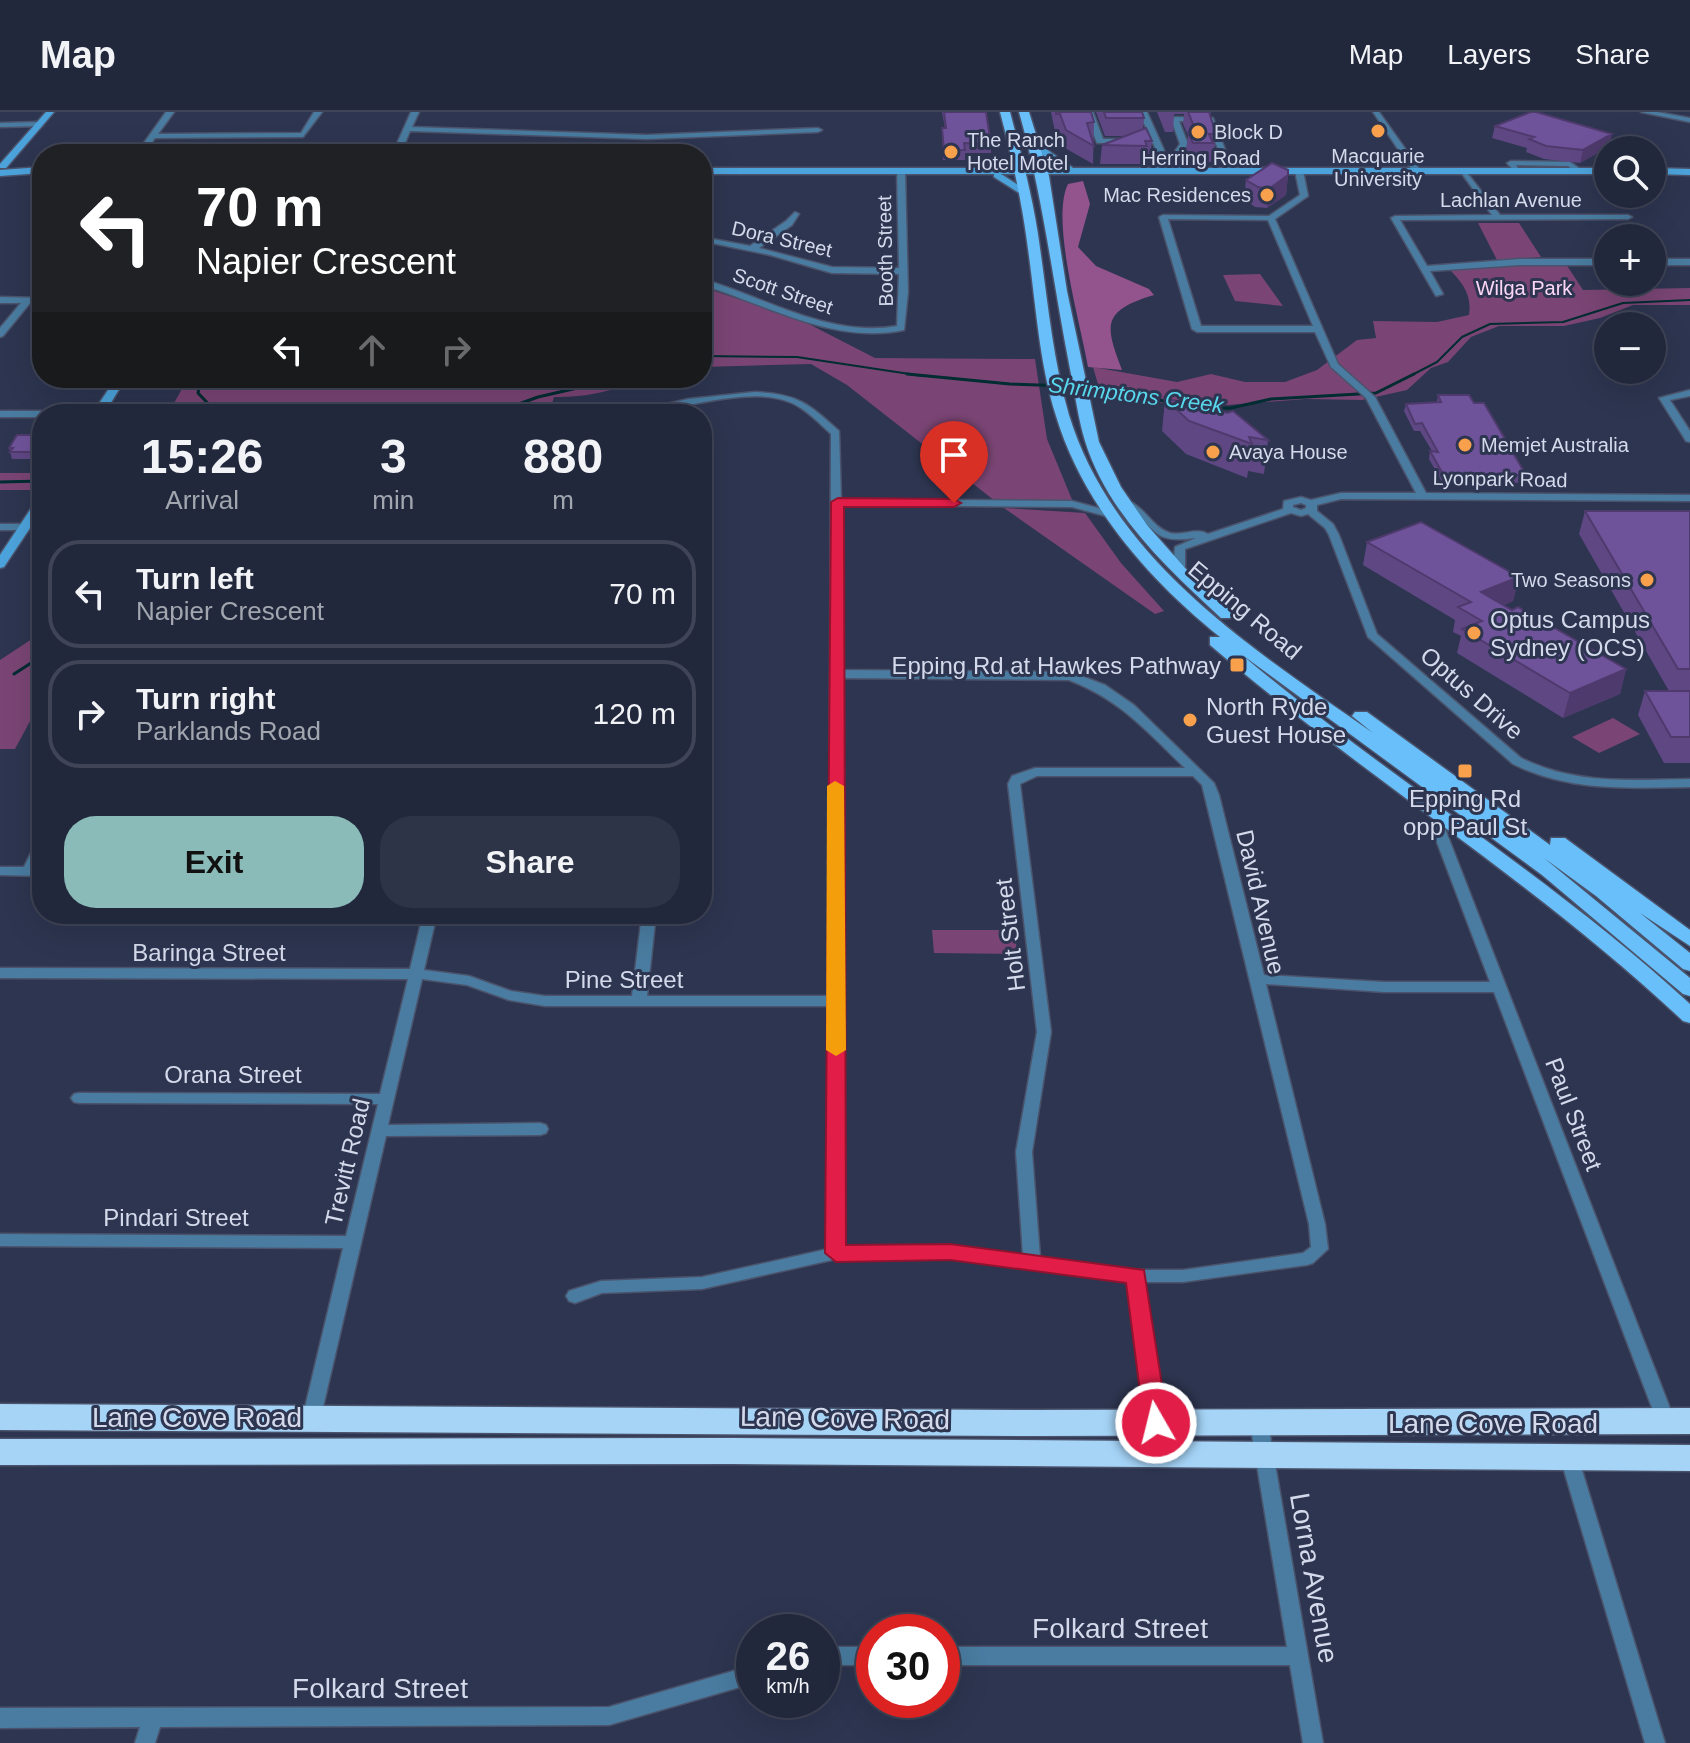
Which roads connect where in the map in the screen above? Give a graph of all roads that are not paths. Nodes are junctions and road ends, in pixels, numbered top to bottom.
1 (50, 112) edge
2 (170, 112) edge
3 (318, 112) edge
4 (415, 112) edge
5 (1005, 112) edge
6 (1024, 112) edge
7 (1089, 112) edge
8 (1143, 112) edge
9 (1645, 112) edge
10 (1658, 112) edge
11 (1376, 113) edge
12 (1184, 115) edge
13 (1690, 119) edge
14 (39, 124) junction
15 (0, 125) edge
16 (408, 129) junction
17 (818, 130) dead end
18 (153, 136) junction
19 (1155, 141) junction
20 (147, 144) edge
21 (401, 144) edge
22 (1035, 149) junction
23 (3, 169) edge
24 (32, 170) edge
25 (1070, 170) junction
26 (901, 171) junction
27 (1161, 171) junction
28 (1181, 171) junction
29 (1231, 171) junction
30 (1417, 171) junction
31 (712, 172) edge
32 (939, 172) junction
33 (1021, 173) junction
34 (1466, 173) junction
35 (1594, 173) edge
36 (1594, 174) edge
37 (1666, 174) edge
38 (1690, 174) edge
39 (997, 175) junction
40 (1263, 176) junction
41 (1043, 177) junction
42 (1285, 180) edge
43 (1299, 181) junction
44 (1024, 193) junction
45 (795, 214) dead end
46 (1628, 217) dead end
47 (1271, 218) junction
48 (1498, 218) junction
49 (712, 241) edge
50 (752, 249) junction
51 (1594, 262) edge
52 (1666, 262) edge
53 (1690, 262) edge
54 (1424, 269) junction
55 (902, 271) junction
56 (712, 286) edge
57 (1439, 294) dead end
58 (0, 300) edge
59 (27, 301) junction
60 (32, 301) edge
61 (1318, 329) junction
62 (889, 331) joint
63 (0, 334) edge
64 (1690, 393) edge
65 (697, 399) junction
66 (675, 404) edge
67 (696, 404) edge
68 (0, 414) edge
69 (32, 414) edge
70 (1690, 439) edge
71 (1423, 497) junction
72 (1690, 498) edge
73 (1652, 499) junction
74 (838, 502) junction
75 (1310, 507) junction
76 (1118, 508) junction
77 (1662, 511) edge
78 (32, 516) edge
79 (0, 527) edge
80 (25, 527) junction
81 (1221, 532) junction
82 (1151, 562) junction
83 (0, 564) edge
84 (1179, 571) junction
85 (835, 674) junction
86 (1371, 723) junction
87 (1196, 772) junction
88 (1690, 783) edge
89 (1437, 824) dead end
90 (0, 871) edge
91 (32, 872) edge
92 (428, 924) edge
93 (648, 924) edge
94 (1690, 940) edge
95 (1690, 964) edge
96 (0, 973) edge
97 (417, 974) junction
98 (1257, 979) junction
99 (1499, 987) junction
100 (1690, 989) edge
101 (639, 1000) junction
102 (835, 1001) junction
103 (1690, 1016) edge
104 (79, 1098) dead end
105 (387, 1099) junction
106 (540, 1129) dead end
107 (380, 1131) junction
108 (0, 1240) edge
109 (353, 1242) junction
110 (836, 1253) junction
111 (1032, 1264) junction
112 (1136, 1276) junction
113 (575, 1296) dead end
114 (0, 1417) edge
115 (311, 1420) junction
116 (1678, 1421) edge
117 (1156, 1423) junction
118 (1259, 1423) junction
119 (0, 1452) edge
120 (1265, 1456) junction
121 (1569, 1457) junction
122 (1690, 1458) edge
123 (960, 1656) edge
124 (1298, 1656) junction
125 (736, 1679) edge
126 (153, 1717) junction
127 (0, 1718) edge
128 (145, 1743) edge
129 (1313, 1743) edge
130 (1655, 1743) edge

1 - 14 main road
2 - 18 street
3 - 18 street
4 - 16 street
5 - 33 main road, Epping Road
6 - 22 main road, Epping Road
7 - 19 street
8 - 19 street
9 - 13 street
10 - 13 street
11 - 30 street
12 - 28 street
12 - 29 street
14 - 15 street
14 - 23 main road
16 - 17 street
16 - 21 street
18 - 20 street
19 - 27 street
22 - 25 main road
22 - 41 main road, Epping Road
23 - 24 main road
25 - 27 main road, Herring Road
25 - 41 main road, Herring Road
26 - 31 main road, Herring Road
26 - 32 main road, Herring Road
26 - 55 street, Booth Street
27 - 28 main road, Herring Road
28 - 29 main road, Herring Road
29 - 43 main road, Herring Road
30 - 34 main road, Herring Road
30 - 43 main road, Herring Road
32 - 33 main road, Herring Road
32 - 39 main road, Herring Road
33 - 39 main road, Herring Road
33 - 41 main road, Herring Road
33 - 44 main road, Epping Road
34 - 35 main road, Herring Road
34 - 36 main road, Herring Road
34 - 43 main road, Herring Road
34 - 48 street
37 - 38 main road
39 - 44 main road
40 - 41 main road, Herring Road
40 - 42 street
40 - 43 main road, Herring Road
41 - 76 main road, Epping Road
43 - 47 street
44 - 76 main road, Epping Road
45 - 50 street
46 - 48 street, Lachlan Avenue
47 - 61 street
47 - 61 street
48 - 54 street, Lachlan Avenue
49 - 50 street, Dora Street
50 - 55 street, Dora Street
51 - 54 street
52 - 53 street
54 - 57 street
55 - 62 street, Booth Street
56 - 62 street, Scott Street
58 - 59 street
59 - 60 street
59 - 63 street
61 - 71 street
64 - 70 street
65 - 66 street
65 - 67 street
65 - 74 street
68 - 69 street
71 - 73 street, Lyonpark Road
71 - 75 street, Lyonpark Road
72 - 73 street, Lyonpark Road
73 - 77 street
74 - 76 street
74 - 85 street
75 - 81 street, Lyonpark Road
75 - 88 street, Optus Drive
76 - 81 street
76 - 82 main road, Epping Road
76 - 84 main road, Epping Road
78 - 80 main road
79 - 80 street
80 - 83 main road
81 - 84 street
82 - 100 main road, Epping Road
82 - 103 main road
84 - 86 main road, Epping Road
85 - 87 street, David Avenue
85 - 102 street
86 - 94 main road
86 - 95 main road, Epping Road
87 - 98 street, David Avenue
87 - 111 street, Holt Street
89 - 99 street, Paul Street
90 - 91 street
92 - 97 street, Trevitt Road
93 - 101 street
96 - 97 street, Baringa Street
97 - 101 street, Pine Street
97 - 105 street, Trevitt Road
98 - 99 street
98 - 112 street, David Avenue
99 - 116 street, Paul Street
101 - 102 street, Pine Street
102 - 110 street
104 - 105 street, Orana Street
105 - 107 street, Trevitt Road
106 - 107 street
107 - 109 street, Trevitt Road
108 - 109 street, Pindari Street
109 - 115 street, Trevitt Road
110 - 111 street
110 - 113 street
111 - 112 street
112 - 117 street
114 - 115 highway, Lane Cove Road
115 - 117 highway, Lane Cove Road
116 - 118 highway, Lane Cove Road
117 - 118 highway, Lane Cove Road
118 - 120 street, Lorna Avenue
119 - 120 highway, Lane Cove Road
120 - 121 highway, Lane Cove Road
120 - 124 street, Lorna Avenue
121 - 122 highway, Lane Cove Road
121 - 130 street
123 - 124 street, Folkard Street
124 - 129 street, Lorna Avenue
125 - 126 street, Folkard Street
126 - 127 street, Folkard Street
126 - 128 street

